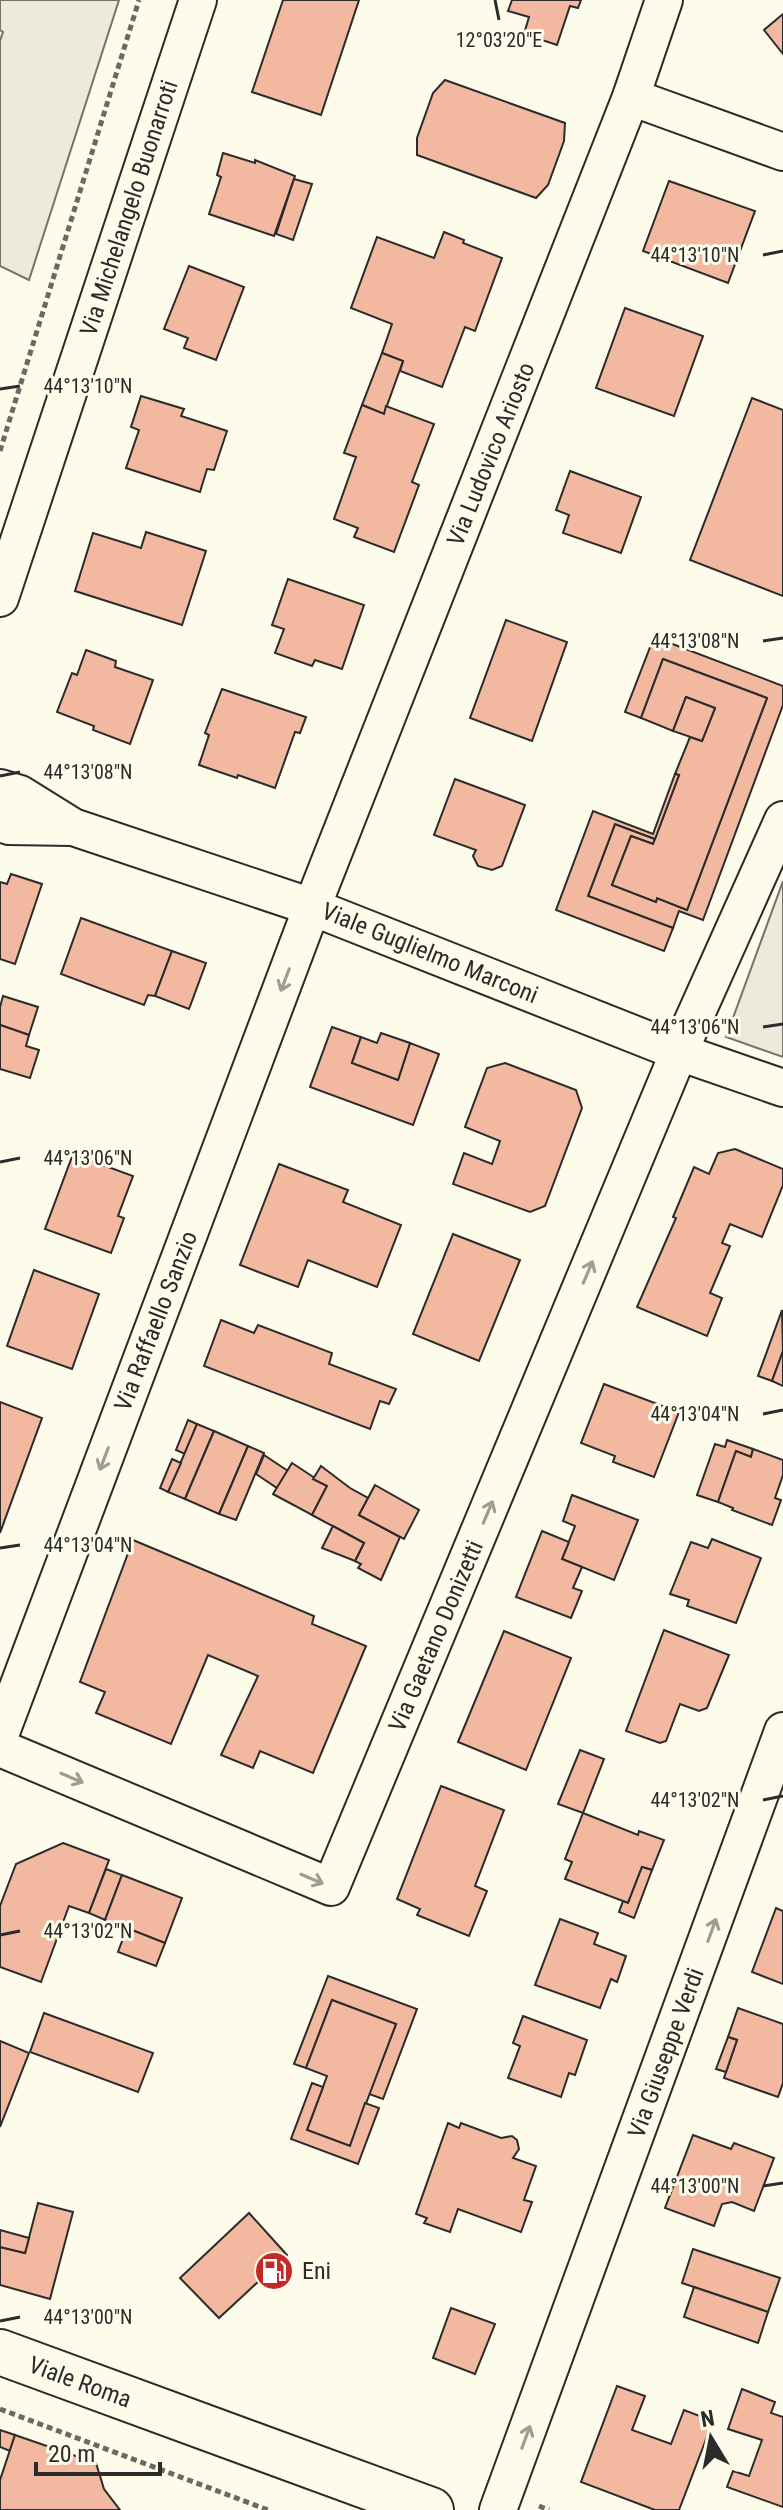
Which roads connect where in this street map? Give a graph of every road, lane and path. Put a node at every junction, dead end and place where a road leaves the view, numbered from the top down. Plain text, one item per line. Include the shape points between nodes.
1 (139, 0) edge
2 (198, 0) edge
3 (664, 0) edge
4 (631, 97) junction
5 (783, 152) edge
6 (0, 451) edge
7 (0, 598) edge
8 (0, 788) edge
9 (783, 820) edge
10 (0, 823) edge
11 (73, 827) junction
12 (312, 907) junction
13 (679, 1052) junction
14 (783, 1088) edge
15 (783, 1731) edge
16 (0, 1735) edge
17 (0, 1748) edge
18 (769, 1816) edge
19 (0, 2352) edge
20 (0, 2409) edge
21 (268, 2510) edge
22 (431, 2510) edge
23 (498, 2510) edge

1 - 6 path
2 - 7 street, Via Michelangelo Buonarroti
3 - 4 street, Via Ludovico Ariosto
4 - 5 street
4 - 12 street, Via Ludovico Ariosto
8 - 11 street, Viale Guglielmo Marconi via 20,794
9 - 13 street
10 - 11 street, Viale Guglielmo Marconi
11 - 12 street, Viale Guglielmo Marconi
12 - 13 street, Viale Guglielmo Marconi
12 -> 16 street, Via Raffaello Sanzio
13 - 14 street, Viale Guglielmo Marconi
17 -> 13 street, Via Gaetano Donizetti via 331,1887
15 - 18 street, Via Giuseppe Verdi
23 -> 18 street, Via Giuseppe Verdi
19 - 22 main road, Viale Roma
20 - 21 path

